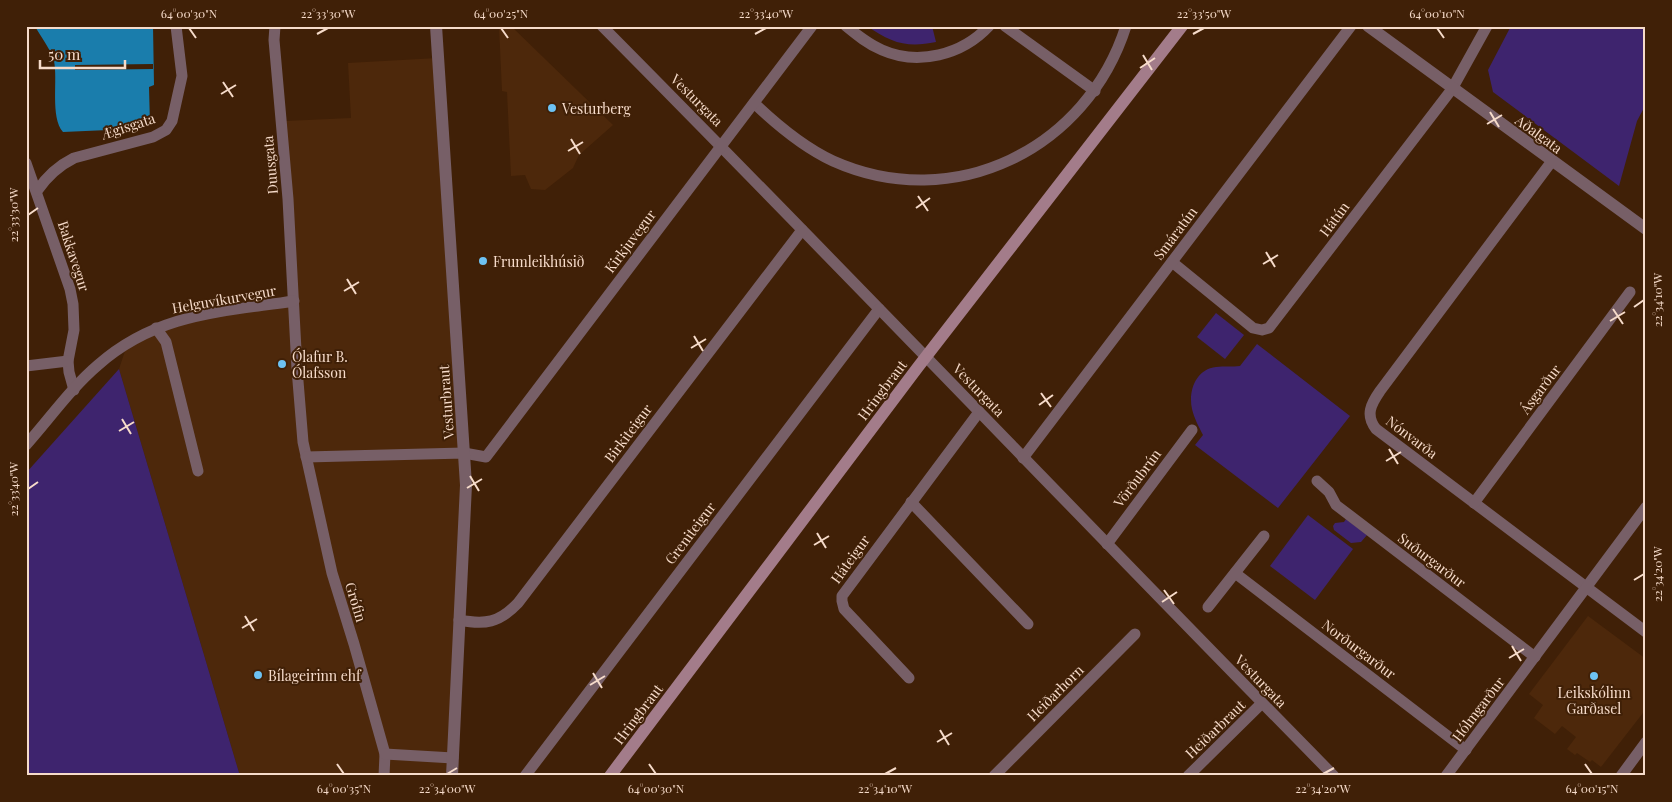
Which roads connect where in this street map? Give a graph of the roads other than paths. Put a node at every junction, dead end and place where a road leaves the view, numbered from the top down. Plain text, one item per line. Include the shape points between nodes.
1 (176, 26) edge
2 (275, 26) edge
3 (436, 26) edge
4 (602, 26) edge
5 (812, 26) edge
6 (846, 26) edge
7 (989, 26) edge
8 (1005, 26) edge
9 (1126, 26) edge
10 (1182, 26) edge
11 (1351, 26) edge
12 (1368, 26) edge
13 (1486, 26) edge
14 (1452, 89) junction
15 (1094, 91) junction
16 (754, 103) junction
17 (722, 146) junction
18 (1552, 161) junction
19 (26, 163) edge
20 (37, 191) junction
21 (1646, 229) edge
22 (802, 230) junction
23 (1172, 262) junction
24 (1630, 292) dead end
25 (294, 302) junction
26 (879, 309) junction
27 (156, 328) junction
28 (926, 357) junction
29 (68, 361) junction
30 (26, 366) edge
31 (74, 390) junction
32 (979, 412) junction
33 (1192, 430) dead end
34 (26, 444) edge
35 (464, 453) junction
36 (306, 457) junction
37 (1023, 458) junction
38 (198, 471) dead end
39 (1317, 481) dead end
40 (911, 502) junction
41 (1474, 503) junction
42 (1646, 507) edge
43 (1264, 536) dead end
44 (1107, 544) junction
45 (1235, 573) junction
46 (1586, 587) junction
47 (1208, 607) dead end
48 (459, 620) junction
49 (1028, 624) dead end
50 (1646, 632) edge
51 (1135, 634) dead end
52 (1535, 657) junction
53 (909, 678) dead end
54 (1262, 703) junction
55 (1646, 742) edge
56 (1466, 750) junction
57 (385, 754) junction
58 (453, 758) junction
59 (996, 775) edge
60 (384, 776) edge
61 (452, 776) edge
62 (525, 776) edge
63 (610, 776) edge
64 (1188, 776) edge
65 (1334, 776) edge
66 (1446, 776) edge
67 (1621, 776) edge

1 - 20 street, Ægisgata via 182,76 172,120 166,130 153,138 74,158 49,175
2 - 25 street, Duusgata
3 - 35 street, Vesturbraut
4 - 17 street, Vesturgata
5 - 16 street, Kirkjuvegur
6 - 7 street via 883,50 921,57 957,49 978,37
8 - 15 street
9 - 15 street via 1114,58
10 - 28 main road, Hringbraut
11 - 23 street, Smáratún
12 - 14 street, Aðalgata
13 - 14 street, Hátún
14 - 18 street, Aðalgata
14 - 23 street, Hátún via 1269,328 1253,328
15 - 16 street via 1064,125 1016,157 982,171 926,180 879,176 834,162 793,138
16 - 17 street, Kirkjuvegur
17 - 22 street, Vesturgata
17 - 35 street, Kirkjuvegur via 486,457
18 - 21 street, Aðalgata
18 - 41 street, Nónvarða via 1380,391 1370,410 1370,420 1376,429
19 - 20 street, Bakkavegur
20 - 29 street, Bakkavegur via 73,304 74,330
22 - 26 street, Vesturgata
22 - 48 street, Birkiteigur via 518,604 486,623
23 - 37 street, Smáratún
24 - 41 street, Ásgarður
25 - 27 street, Helguvíkurvegur via 193,317
25 - 36 street, Grófin
26 - 28 street, Vesturgata
26 - 62 street, Greniteigur
27 - 31 street, Helguvíkurvegur via 109,356
27 - 38 street via 166,342
28 - 32 street, Vesturgata
28 - 63 main road, Hringbraut
29 - 30 street
29 - 31 street, Bakkavegur
31 - 34 street, Helguvíkurvegur
32 - 37 street, Vesturgata
32 - 40 street, Háteigur
33 - 44 street, Vörðubrún
35 - 36 street
35 - 48 street, Vesturbraut via 466,485
36 - 57 street, Grófin via 332,573
37 - 44 street, Vesturgata
39 - 52 street, Suðurgarður via 1329,492 1336,505
40 - 49 street
40 - 53 street, Háteigur via 844,592 842,601 847,612
41 - 46 street, Nónvarða
42 - 46 street, Hólmgarður
43 - 45 street
44 - 54 street, Vesturgata
45 - 47 street
45 - 56 street, Norðurgarður
46 - 50 street, Nónvarða
46 - 52 street, Hólmgarður
48 - 58 street, Vesturbraut
51 - 59 street, Heiðarhorn
52 - 56 street, Hólmgarður
54 - 64 street, Heiðarbraut
54 - 65 street, Vesturgata
55 - 67 street
56 - 66 street, Hólmgarður
57 - 58 street
57 - 60 street, Grófin
58 - 61 street, Vesturbraut

